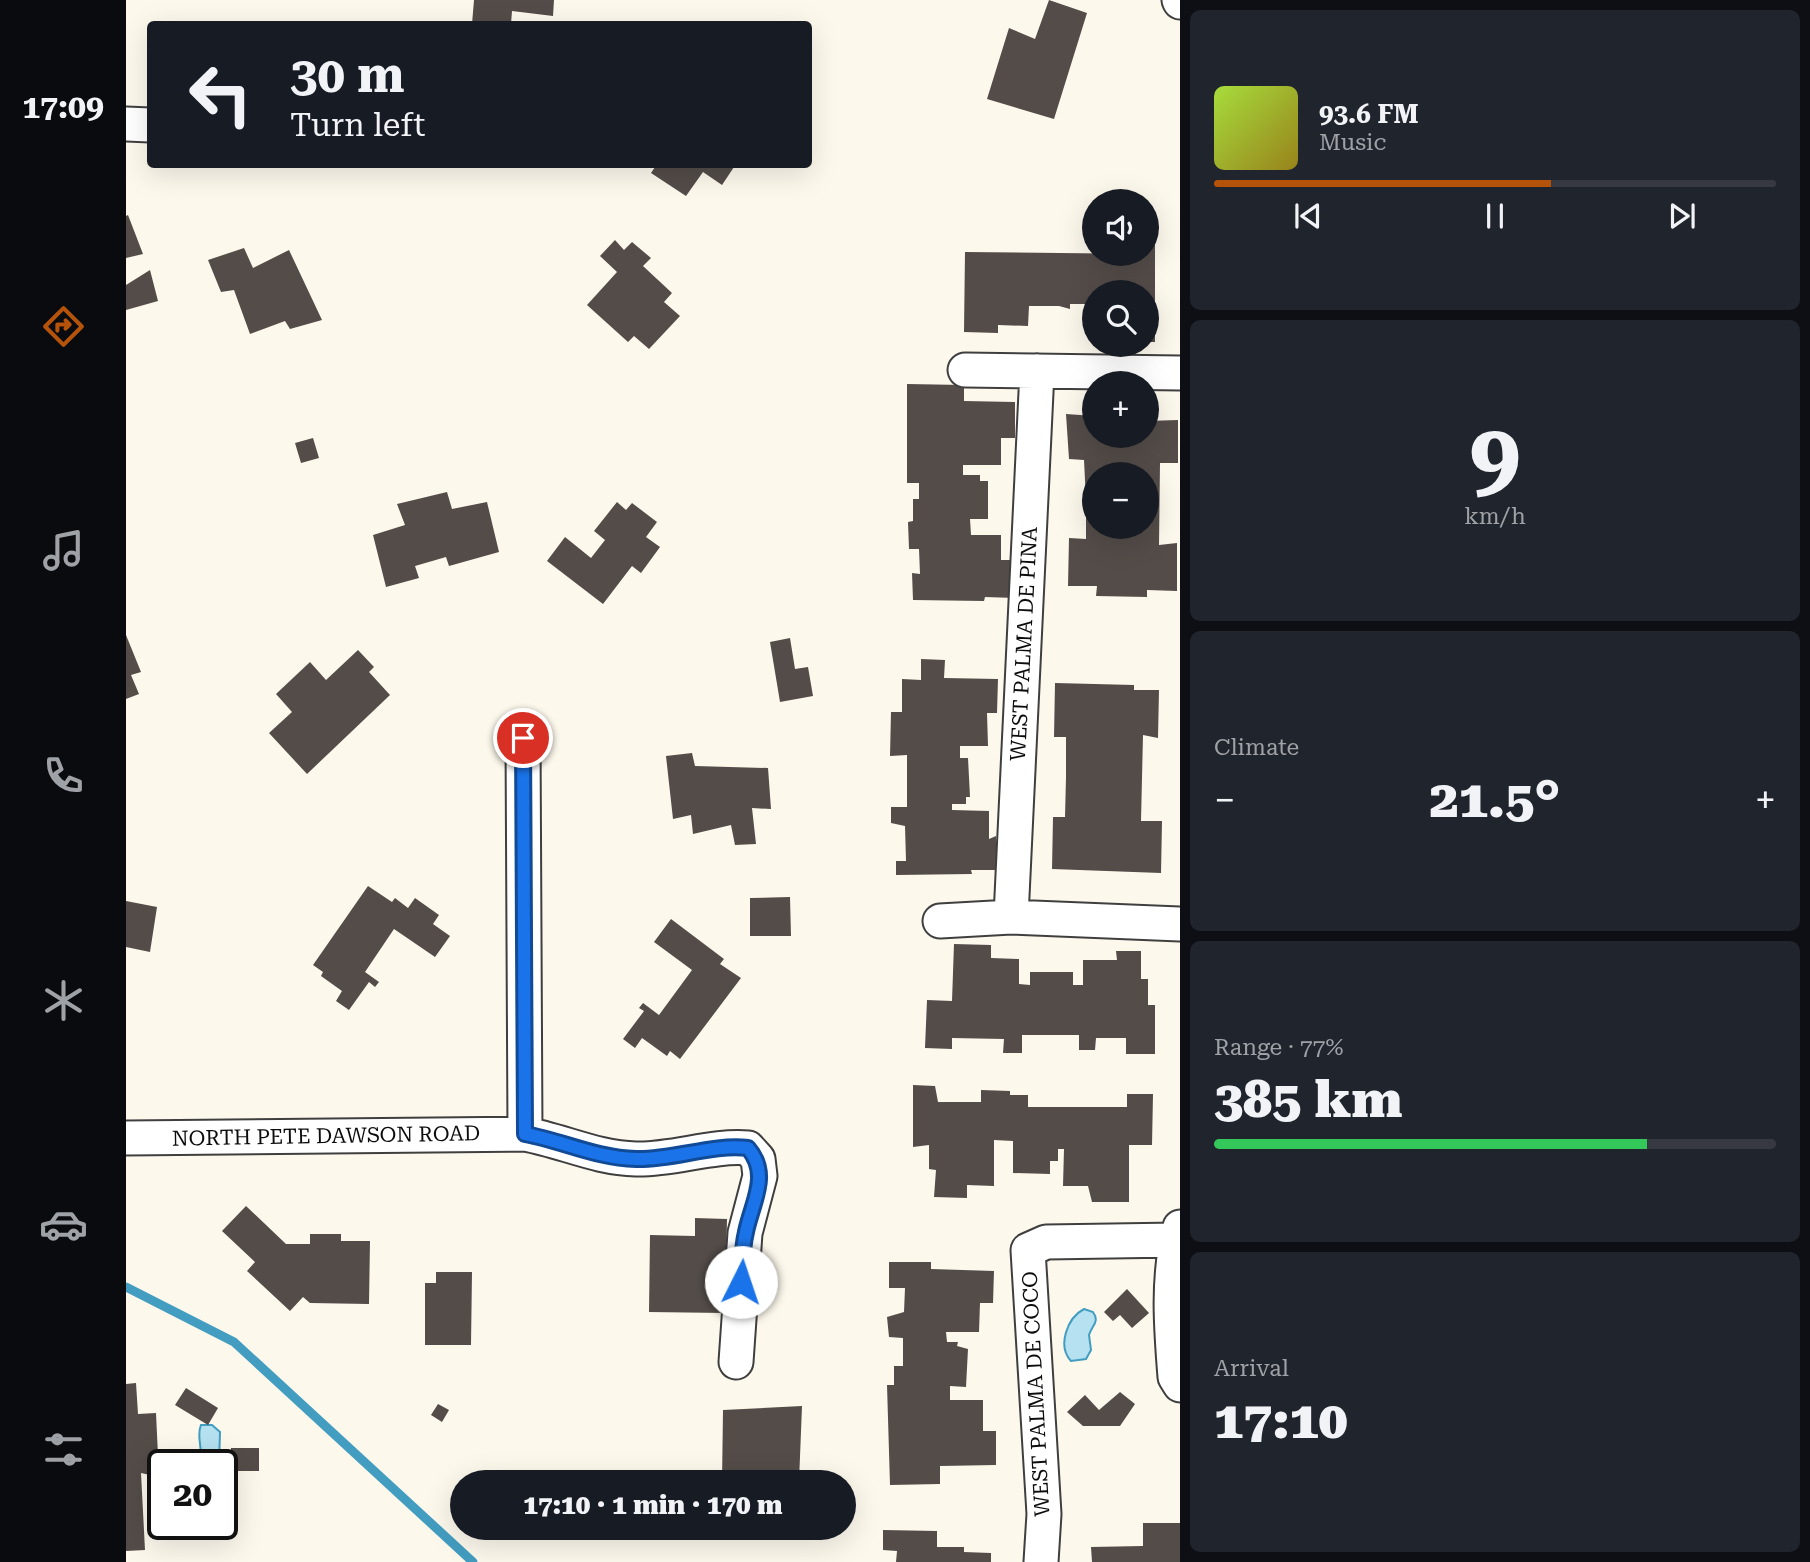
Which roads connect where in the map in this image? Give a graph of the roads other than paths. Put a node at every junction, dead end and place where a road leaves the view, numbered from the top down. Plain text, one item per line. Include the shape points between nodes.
1 (126, 124) edge
2 (147, 125) edge
3 (965, 370) dead end
4 (1037, 371) junction
5 (1180, 373) edge
6 (523, 738) dead end
7 (1011, 917) junction
8 (940, 921) dead end
9 (1180, 923) edge
10 (525, 1134) junction
11 (126, 1138) edge
12 (1178, 1233) edge
13 (736, 1362) dead end
14 (1180, 1385) edge
15 (1041, 1562) edge

1 - 2 street
3 - 4 street
4 - 5 street
4 - 7 street, WEST PALMA DE PINA
6 - 10 street
7 - 8 street
7 - 9 street
10 - 11 street, NORTH PETE DAWSON ROAD
10 - 13 street, NORTH PETE DAWSON ROAD via 606,1157 638,1159 730,1146 748,1148 758,1159 760,1175 746,1233
12 - 14 street via 1170,1311 1175,1377
12 - 15 street, WEST PALMA DE COCO via 1046,1242 1028,1250 1044,1514

